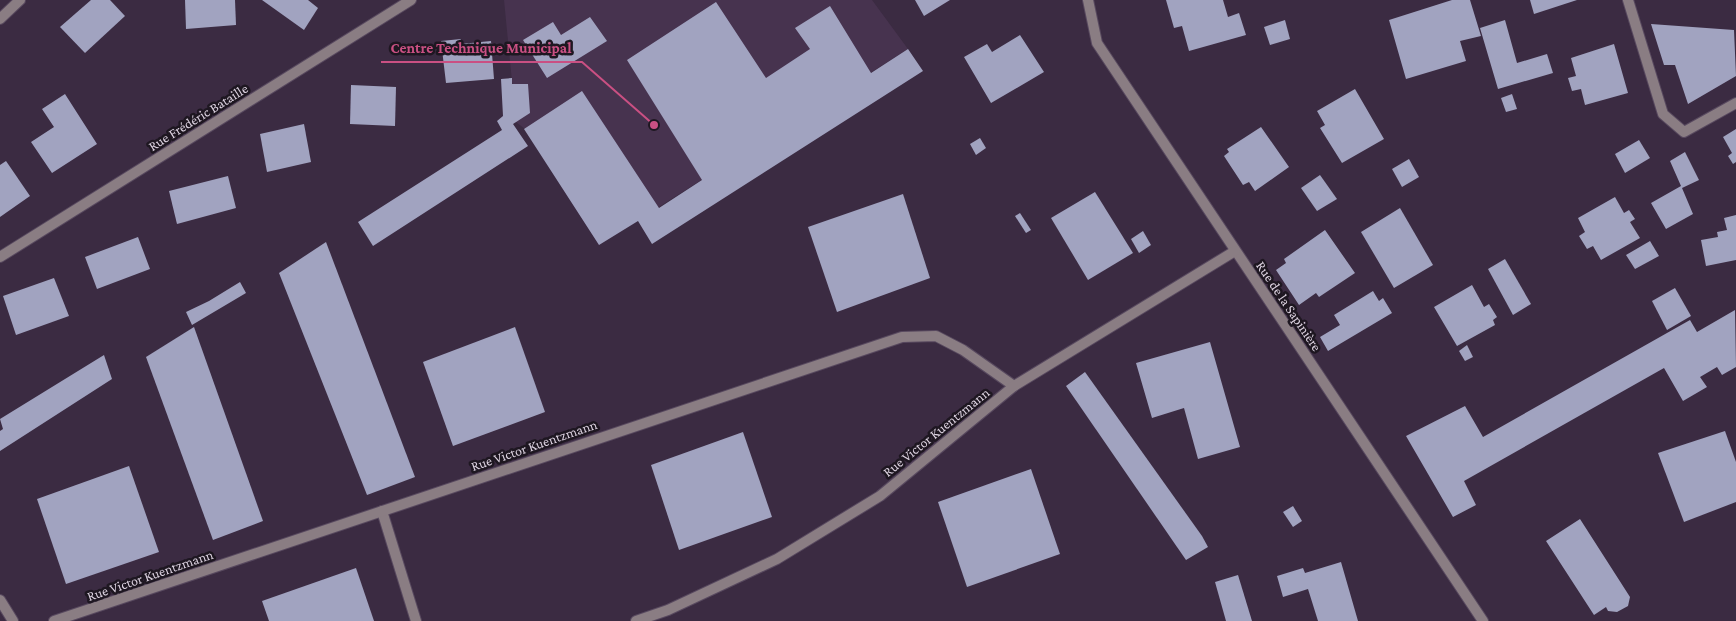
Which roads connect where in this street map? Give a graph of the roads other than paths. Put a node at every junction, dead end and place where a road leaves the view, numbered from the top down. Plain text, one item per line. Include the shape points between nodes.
1 (20, 0) edge
2 (411, 0) edge
3 (1088, 0) edge
4 (1628, 0) edge
5 (0, 19) edge
6 (1736, 103) edge
7 (1235, 251) junction
8 (0, 257) edge
9 (1014, 386) junction
10 (382, 511) junction
11 (0, 600) edge
12 (13, 621) edge
13 (54, 621) edge
14 (416, 621) edge
15 (636, 621) edge
16 (1483, 621) edge

1 - 5 street
2 - 8 street, Rue Frédéric Bataille
3 - 7 street, Rue de la Sapinière via 1098,43
4 - 6 street via 1663,114 1684,132
7 - 9 street, Rue Victor Kuentzmann
7 - 16 street, Rue de la Sapinière
9 - 10 street, Rue Victor Kuentzmann via 963,350 936,336 902,337
9 - 15 street, Rue Victor Kuentzmann via 880,496 777,559 668,610
10 - 13 street, Rue Victor Kuentzmann
10 - 14 street
11 - 12 street

